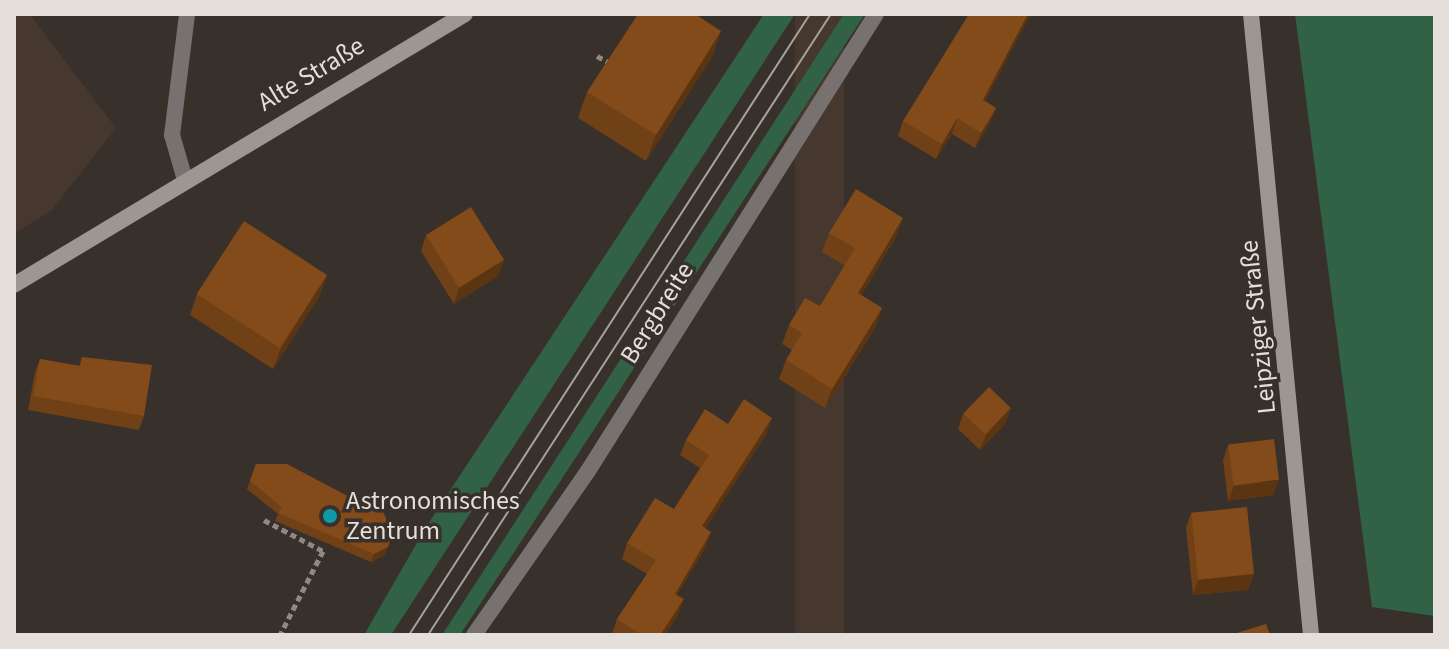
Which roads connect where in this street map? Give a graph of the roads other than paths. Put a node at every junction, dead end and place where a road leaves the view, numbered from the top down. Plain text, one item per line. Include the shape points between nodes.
1 (187, 14) edge
2 (465, 14) edge
3 (876, 14) edge
4 (1251, 14) edge
5 (185, 180) junction
6 (14, 285) edge
7 (474, 635) edge
8 (1311, 635) edge

1 - 5 street via 172,135
2 - 5 street, Alte Straße
3 - 7 street, Bergbreite via 588,471
4 - 8 street, Leipziger Straße
5 - 6 street, Alte Straße

